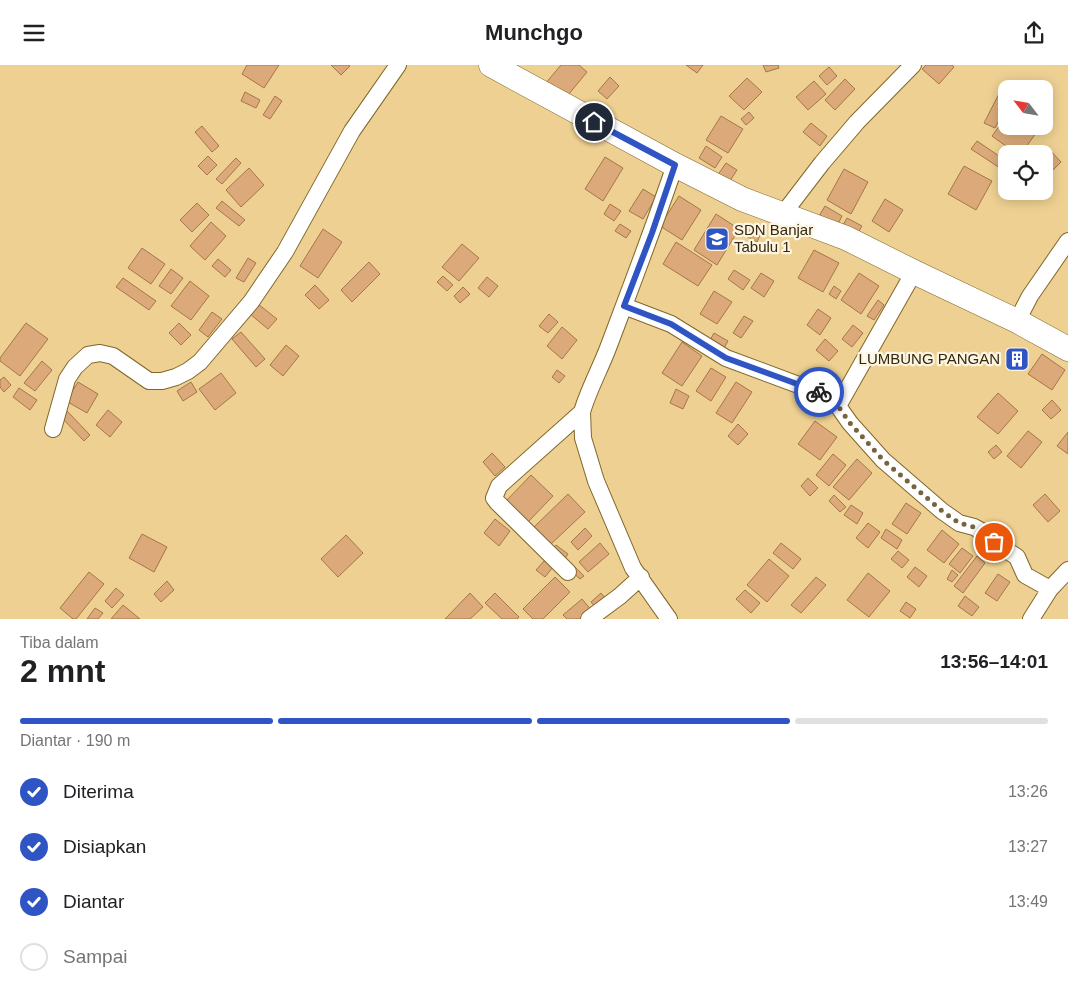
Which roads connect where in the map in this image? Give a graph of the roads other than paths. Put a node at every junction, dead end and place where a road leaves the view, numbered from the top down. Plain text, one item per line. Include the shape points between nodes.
1 (398, 65) edge
2 (492, 65) edge
3 (913, 65) edge
4 (675, 165) junction
5 (783, 214) junction
6 (1068, 241) edge
7 (914, 273) junction
8 (624, 306) junction
9 (1017, 321) junction
10 (1068, 349) edge
11 (838, 406) junction
12 (582, 412) junction
13 (53, 429) dead end
14 (568, 571) dead end
15 (641, 577) junction
16 (1062, 580) edge
17 (589, 619) edge
18 (669, 619) edge
19 (1031, 619) edge

1 - 13 street via 352,131 285,252 251,301 200,362 176,377 149,381 113,356 88,355 67,379
2 - 4 street
3 - 5 street via 857,122
4 - 5 street via 742,199
4 - 8 street
5 - 7 street via 846,238
6 - 9 street
7 - 9 street
7 - 11 street
8 - 11 street via 671,324 726,358 820,393
8 - 12 street
9 - 10 street
11 - 16 street via 883,460 942,511 959,523 986,533 1017,557 1025,575
12 - 14 street via 499,486 494,498
12 - 15 street via 583,438 596,481 633,568
15 - 17 street
15 - 18 street
16 - 19 street

